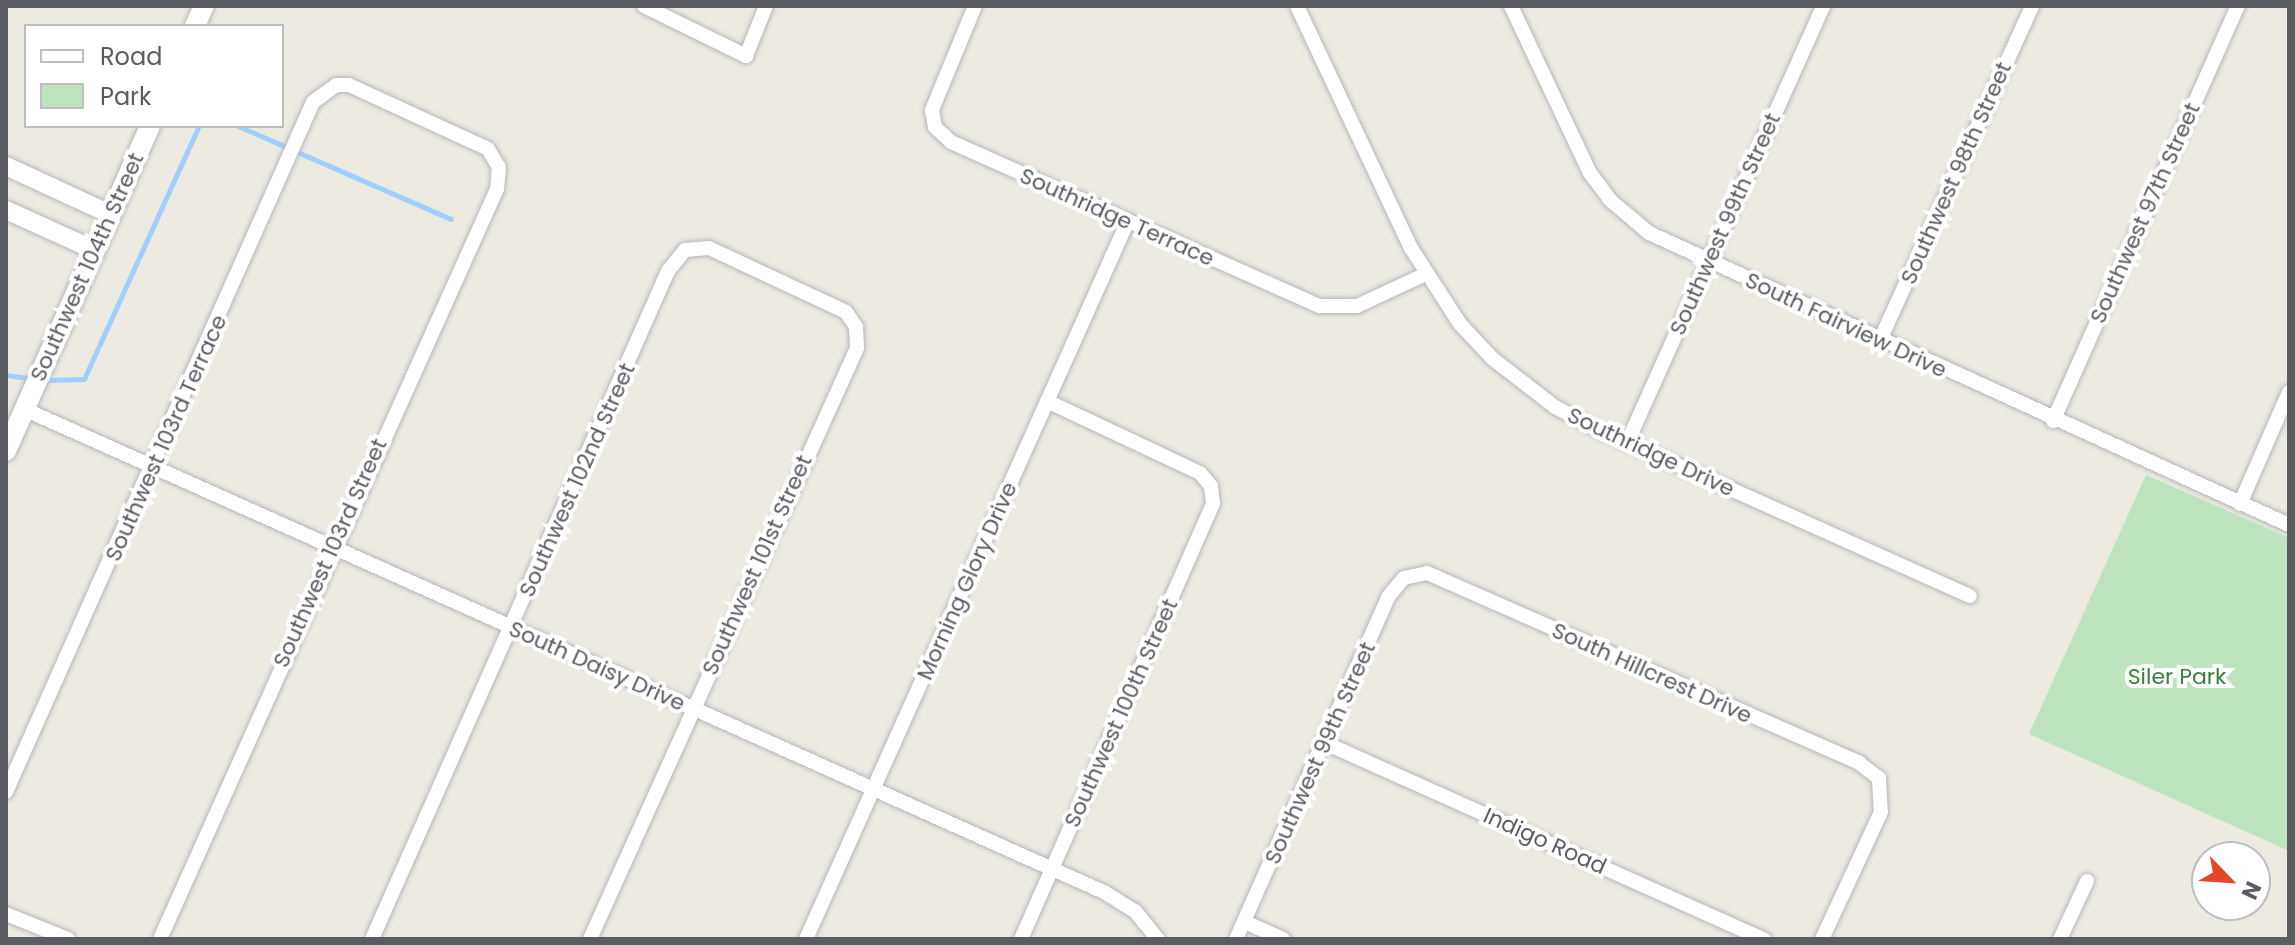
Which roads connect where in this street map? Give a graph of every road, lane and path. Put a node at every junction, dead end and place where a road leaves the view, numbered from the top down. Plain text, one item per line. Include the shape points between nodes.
1 (644, 6) edge
2 (766, 6) edge
3 (975, 6) edge
4 (1297, 6) edge
5 (1511, 6) edge
6 (1823, 6) edge
7 (2238, 6) edge
8 (2032, 7) edge
9 (149, 128) edge
10 (6, 166) edge
11 (499, 167) joint
12 (6, 210) edge
13 (110, 214) junction
14 (1127, 223) junction
15 (692, 248) joint
16 (94, 250) junction
17 (1708, 262) junction
18 (1426, 274) junction
19 (1880, 340) junction
20 (2289, 392) edge
21 (29, 399) junction
22 (1047, 401) junction
23 (2053, 421) junction
24 (1627, 443) junction
25 (6, 451) edge
26 (153, 466) junction
27 (2240, 504) junction
28 (2289, 525) edge
29 (332, 548) junction
30 (1412, 575) joint
31 (1970, 596) dead end
32 (511, 628) junction
33 (693, 708) junction
34 (1325, 743) junction
35 (873, 788) junction
36 (6, 792) edge
37 (1053, 869) junction
38 (2087, 881) dead end
39 (6, 914) edge
40 (1245, 922) junction
41 (68, 939) edge
42 (160, 939) edge
43 (372, 939) edge
44 (590, 939) edge
45 (806, 939) edge
46 (1021, 939) edge
47 (1158, 939) edge
48 (1236, 939) edge
49 (1283, 939) edge
50 (1764, 939) edge
51 (1822, 939) edge
52 (2060, 939) edge

1 - 2 street via 746,56
3 - 14 street, Southridge Terrace via 934,100 939,133
4 - 18 street, Southridge Drive
5 - 17 street, South Fairview Drive via 1599,186 1632,221
6 - 17 street, Southwest 99th Street
7 - 23 street, Southwest 97th Street
8 - 19 street, Southwest 98th Street
9 - 13 main road, Southwest 104th Street
10 - 13 street
11 - 26 street, Southwest 103rd Terrace via 480,144 349,85 329,88 313,102
11 - 29 street, Southwest 103rd Street via 497,189
12 - 16 street
13 - 16 main road, Southwest 104th Street
14 - 18 street, Southridge Terrace via 1334,309 1384,297
14 - 22 street, Morning Glory Drive
15 - 32 street, Southwest 102nd Street via 668,271
15 - 33 street, Southwest 101st Street via 721,252 832,304 854,321 854,356
16 - 21 main road, Southwest 104th Street
17 - 19 street, South Fairview Drive
17 - 24 street, Southwest 99th Street
18 - 24 street, Southridge Drive via 1460,324 1505,369 1564,412
19 - 23 street, South Fairview Drive
20 - 27 street
21 - 25 main road, Southwest 104th Street
21 - 26 street, South Daisy Drive
22 - 35 street, Morning Glory Drive
22 - 37 street, Southwest 100th Street via 1200,473 1211,486 1213,503
23 - 27 street, South Fairview Drive
24 - 31 street, Southridge Drive
26 - 29 street, South Daisy Drive
26 - 36 street, Southwest 103rd Terrace
27 - 28 street, South Fairview Drive
29 - 32 street, South Daisy Drive
29 - 42 street, Southwest 103rd Street
30 - 34 street, Southwest 99th Street via 1399,581 1388,597
30 - 51 street, South Hillcrest Drive via 1436,575 1859,763 1879,778 1881,812
32 - 33 street, South Daisy Drive
32 - 43 street, Southwest 102nd Street
33 - 35 street, South Daisy Drive
33 - 44 street, Southwest 101st Street
34 - 40 street, Southwest 99th Street
34 - 50 street, Indigo Road
35 - 37 street, South Daisy Drive
35 - 45 street, Morning Glory Drive
37 - 46 street, Southwest 100th Street
37 - 47 street, South Daisy Drive via 1121,901
38 - 52 street
39 - 41 street
40 - 48 street, Southwest 99th Street
40 - 49 street

